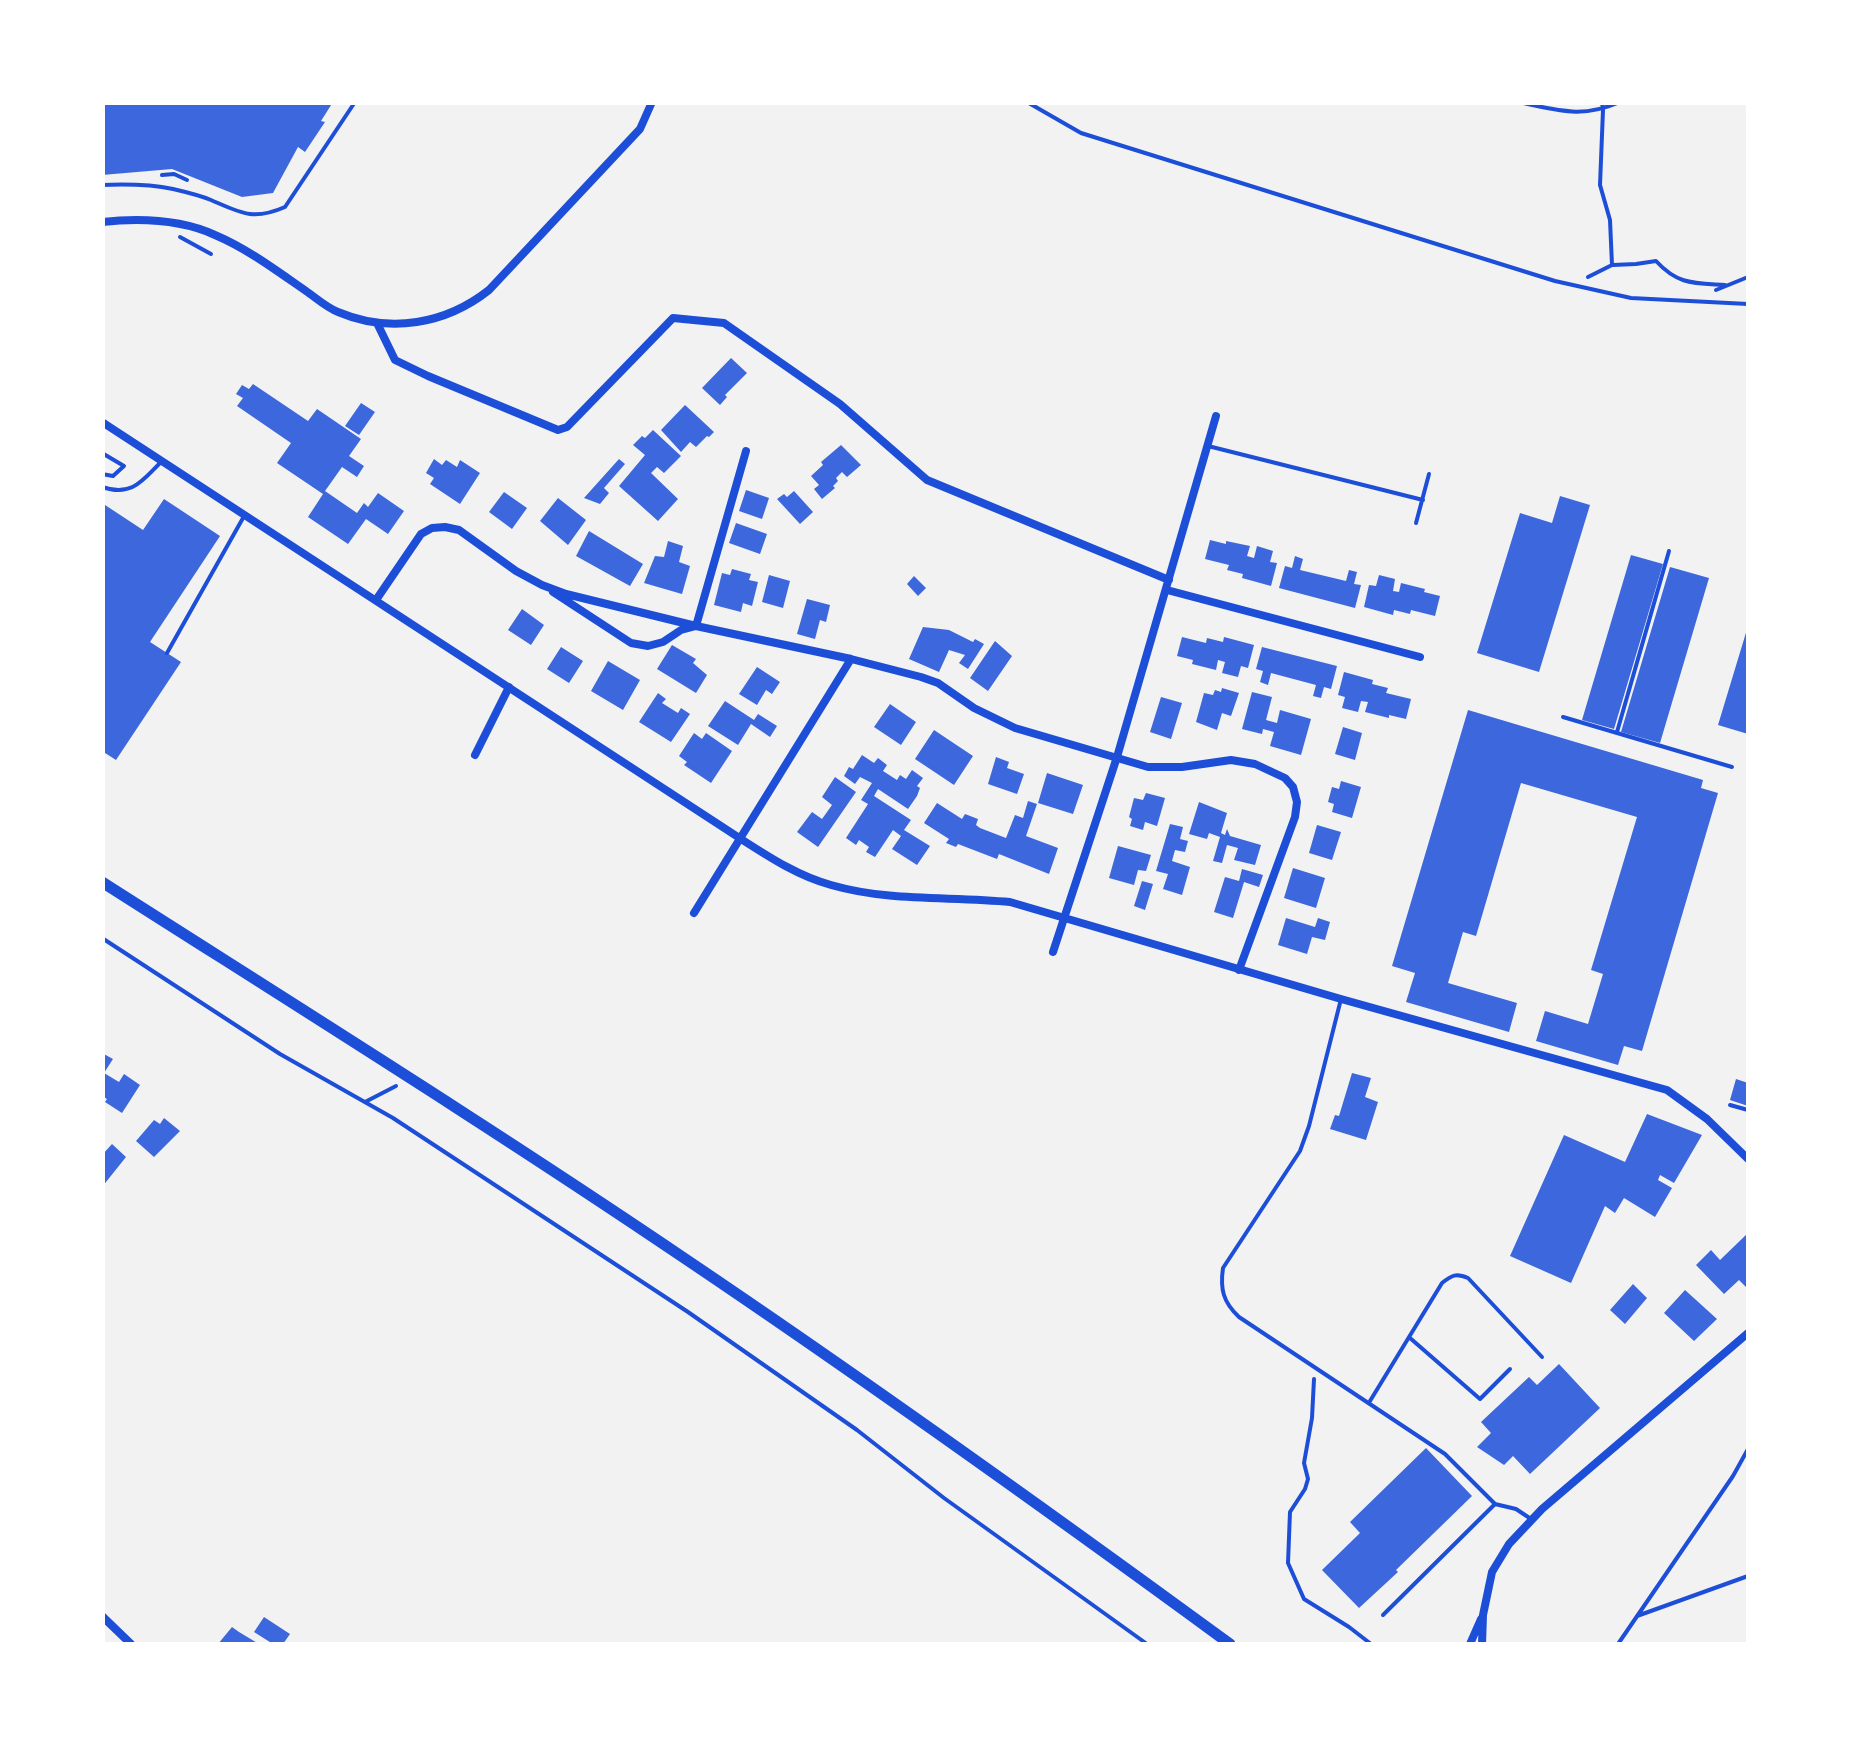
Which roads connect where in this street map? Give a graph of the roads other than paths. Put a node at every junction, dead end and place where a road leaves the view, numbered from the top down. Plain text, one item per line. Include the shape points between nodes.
1 (355, 102) edge
2 (652, 102) edge
3 (1027, 102) edge
4 (102, 185) edge
5 (102, 222) edge
6 (1748, 304) edge
7 (377, 323) junction
8 (1216, 416) dead end
9 (102, 422) edge
10 (1208, 446) junction
11 (746, 451) dead end
12 (162, 460) junction
13 (1430, 474) dead end
14 (102, 488) edge
15 (1423, 500) junction
16 (245, 515) junction
17 (1416, 523) dead end
18 (542, 585) junction
19 (1168, 585) junction
20 (376, 600) junction
21 (696, 626) junction
22 (167, 653) dead end
23 (1420, 657) dead end
24 (851, 659) junction
25 (510, 687) junction
26 (476, 754) dead end
27 (1117, 757) junction
28 (741, 839) junction
29 (102, 882) edge
30 (694, 913) dead end
31 (1063, 917) junction
32 (1052, 952) dead end
33 (1240, 970) junction
34 (1341, 1000) junction
35 (1748, 1159) edge
36 (1748, 1332) edge
37 (1409, 1337) junction
38 (1542, 1356) dead end
39 (1510, 1369) dead end
40 (1369, 1403) junction
41 (1494, 1504) junction
42 (1532, 1520) junction
43 (1383, 1615) dead end
44 (1483, 1615) junction
45 (102, 1616) edge
46 (131, 1644) edge
47 (1230, 1644) edge
48 (1470, 1644) edge
49 (1482, 1644) edge

1 - 4 lane via 285,207 274,212 235,212 151,185
2 - 7 street via 640,129 472,304 412,325
3 - 6 lane via 1081,133 1572,285 1631,298
5 - 7 street via 176,222 212,233 337,312
7 - 19 street via 395,360 558,430 673,318 724,323 840,404 926,480
8 - 10 street
9 - 12 street
10 - 15 lane
10 - 19 street
11 - 21 street
12 - 14 lane via 125,492
12 - 16 street
13 - 15 lane
15 - 17 lane
16 - 20 street
16 - 22 lane
18 - 20 street via 445,526 421,534
18 - 21 street
18 - 21 street via 632,643 648,646
19 - 23 street
19 - 27 street
20 - 25 street
21 - 24 street
24 - 27 street via 938,683 1015,728
24 - 28 street
25 - 26 street
25 - 28 street
27 - 31 street
27 - 33 street via 1163,768 1231,760 1274,772 1292,787 1295,817
28 - 30 street
28 - 31 street via 828,884 866,893 1010,902
29 - 47 main road via 686,1259
31 - 32 street
31 - 33 street
33 - 34 street
34 - 35 street via 1668,1090
34 - 40 lane via 1300,1151 1221,1282 1222,1296 1238,1318
36 - 42 street
37 - 38 lane via 1442,1282 1458,1274
37 - 39 lane via 1480,1399
37 - 40 lane
40 - 41 lane via 1445,1454
41 - 42 lane
41 - 43 lane
42 - 44 street via 1492,1572
44 - 48 street
44 - 49 street
45 - 46 street

